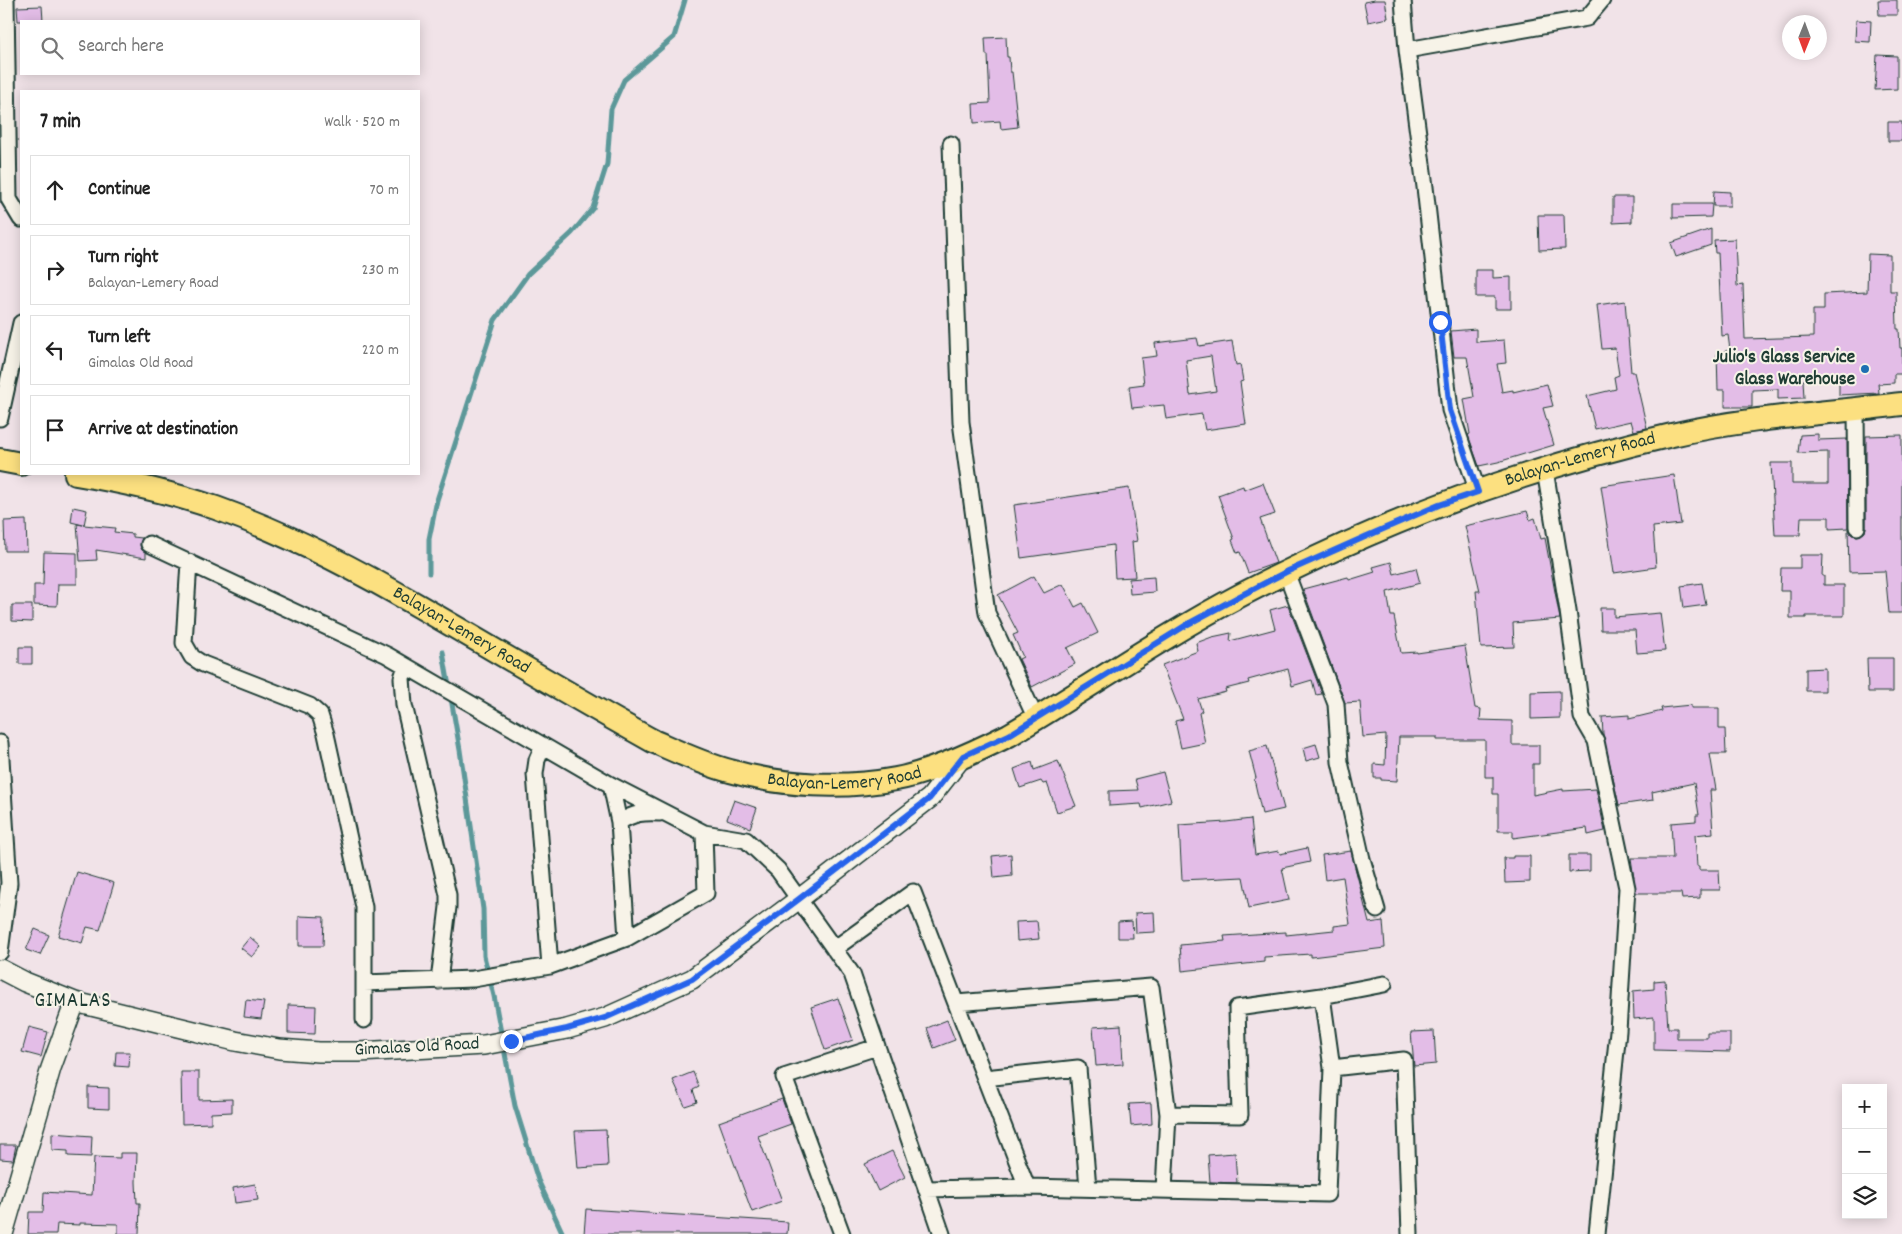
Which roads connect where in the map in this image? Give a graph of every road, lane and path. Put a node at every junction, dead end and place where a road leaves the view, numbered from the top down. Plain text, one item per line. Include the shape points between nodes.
1 (6, 0) edge
2 (1403, 0) edge
3 (1602, 0) edge
4 (1407, 50) junction
5 (4, 59) edge
6 (951, 144) dead end
7 (20, 217) edge
8 (20, 328) edge
9 (1902, 404) edge
10 (1856, 410) junction
11 (0, 418) edge
12 (0, 460) edge
13 (20, 464) edge
14 (1545, 470) junction
15 (82, 475) edge
16 (1478, 492) junction
17 (1857, 527) dead end
18 (148, 544) dead end
19 (189, 562) junction
20 (1286, 572) junction
21 (406, 666) junction
22 (1036, 719) junction
23 (0, 743) edge
24 (543, 746) junction
25 (963, 756) junction
26 (611, 786) junction
27 (666, 814) junction
28 (619, 822) junction
29 (704, 833) junction
30 (799, 899) junction
31 (1377, 910) dead end
32 (627, 938) junction
33 (834, 949) junction
34 (0, 952) edge
35 (550, 966) junction
36 (0, 969) edge
37 (439, 981) junction
38 (364, 983) junction
39 (1384, 984) dead end
40 (1322, 996) junction
41 (75, 1002) junction
42 (956, 1003) junction
43 (364, 1020) dead end
44 (877, 1047) junction
45 (1332, 1068) junction
46 (985, 1078) junction
47 (1168, 1114) junction
48 (1028, 1187) junction
49 (1088, 1188) junction
50 (926, 1189) junction
51 (1164, 1190) junction
52 (2, 1234) edge
53 (842, 1234) edge
54 (942, 1234) edge
55 (1410, 1234) edge
56 (1598, 1234) edge

1 - 5 street
2 - 4 street
3 - 4 street via 1587,18
4 - 16 street via 1450,410
5 - 7 street via 8,199
6 - 22 street via 960,422 987,613
8 - 11 street
9 - 10 main road, Balayan-Lemery Road
10 - 14 main road, Balayan-Lemery Road via 1674,434
10 - 17 street
12 - 13 main road
14 - 16 main road, Balayan-Lemery Road
14 - 56 street via 1582,717 1596,741 1626,888 1618,1031
15 - 25 main road, Balayan-Lemery Road via 178,496 296,540 386,586 653,741 731,772 788,782 840,784 897,779
16 - 20 main road, Balayan-Lemery Road via 1439,505
18 - 19 street
19 - 21 street
19 - 38 street via 184,643 192,656 203,664 310,706 320,715 364,907
20 - 22 main road, Balayan-Lemery Road via 1188,624
20 - 31 street via 1336,704 1340,762
21 - 24 street
21 - 37 street via 402,678 404,706 448,895
22 - 25 main road, Balayan-Lemery Road
23 - 34 street via 9,883
24 - 26 street
24 - 35 street via 535,774
25 - 30 street, Gimalas Old Road via 930,798
26 - 27 street
26 - 28 street
27 - 28 street via 634,814
27 - 29 street
28 - 32 street
29 - 30 street via 746,840 778,870
29 - 32 street via 706,893
30 - 33 street
30 - 41 street, Gimalas Old Road via 692,979 605,1018 511,1041 359,1052 279,1049
32 - 35 street
33 - 42 street via 913,892
33 - 44 street via 852,974
35 - 37 street via 473,979
36 - 41 street, Gimalas Old Road
37 - 38 street
38 - 43 street
39 - 40 street
40 - 45 street
40 - 47 street via 1237,1008 1240,1115
41 - 52 street via 51,1068
42 - 46 street
42 - 47 street via 1151,987
44 - 50 street
44 - 53 street via 784,1077
45 - 51 street via 1328,1194
45 - 55 street via 1404,1060
46 - 48 street
46 - 49 street via 1078,1068
47 - 51 street
48 - 49 street
48 - 50 street
49 - 51 street
50 - 54 street

